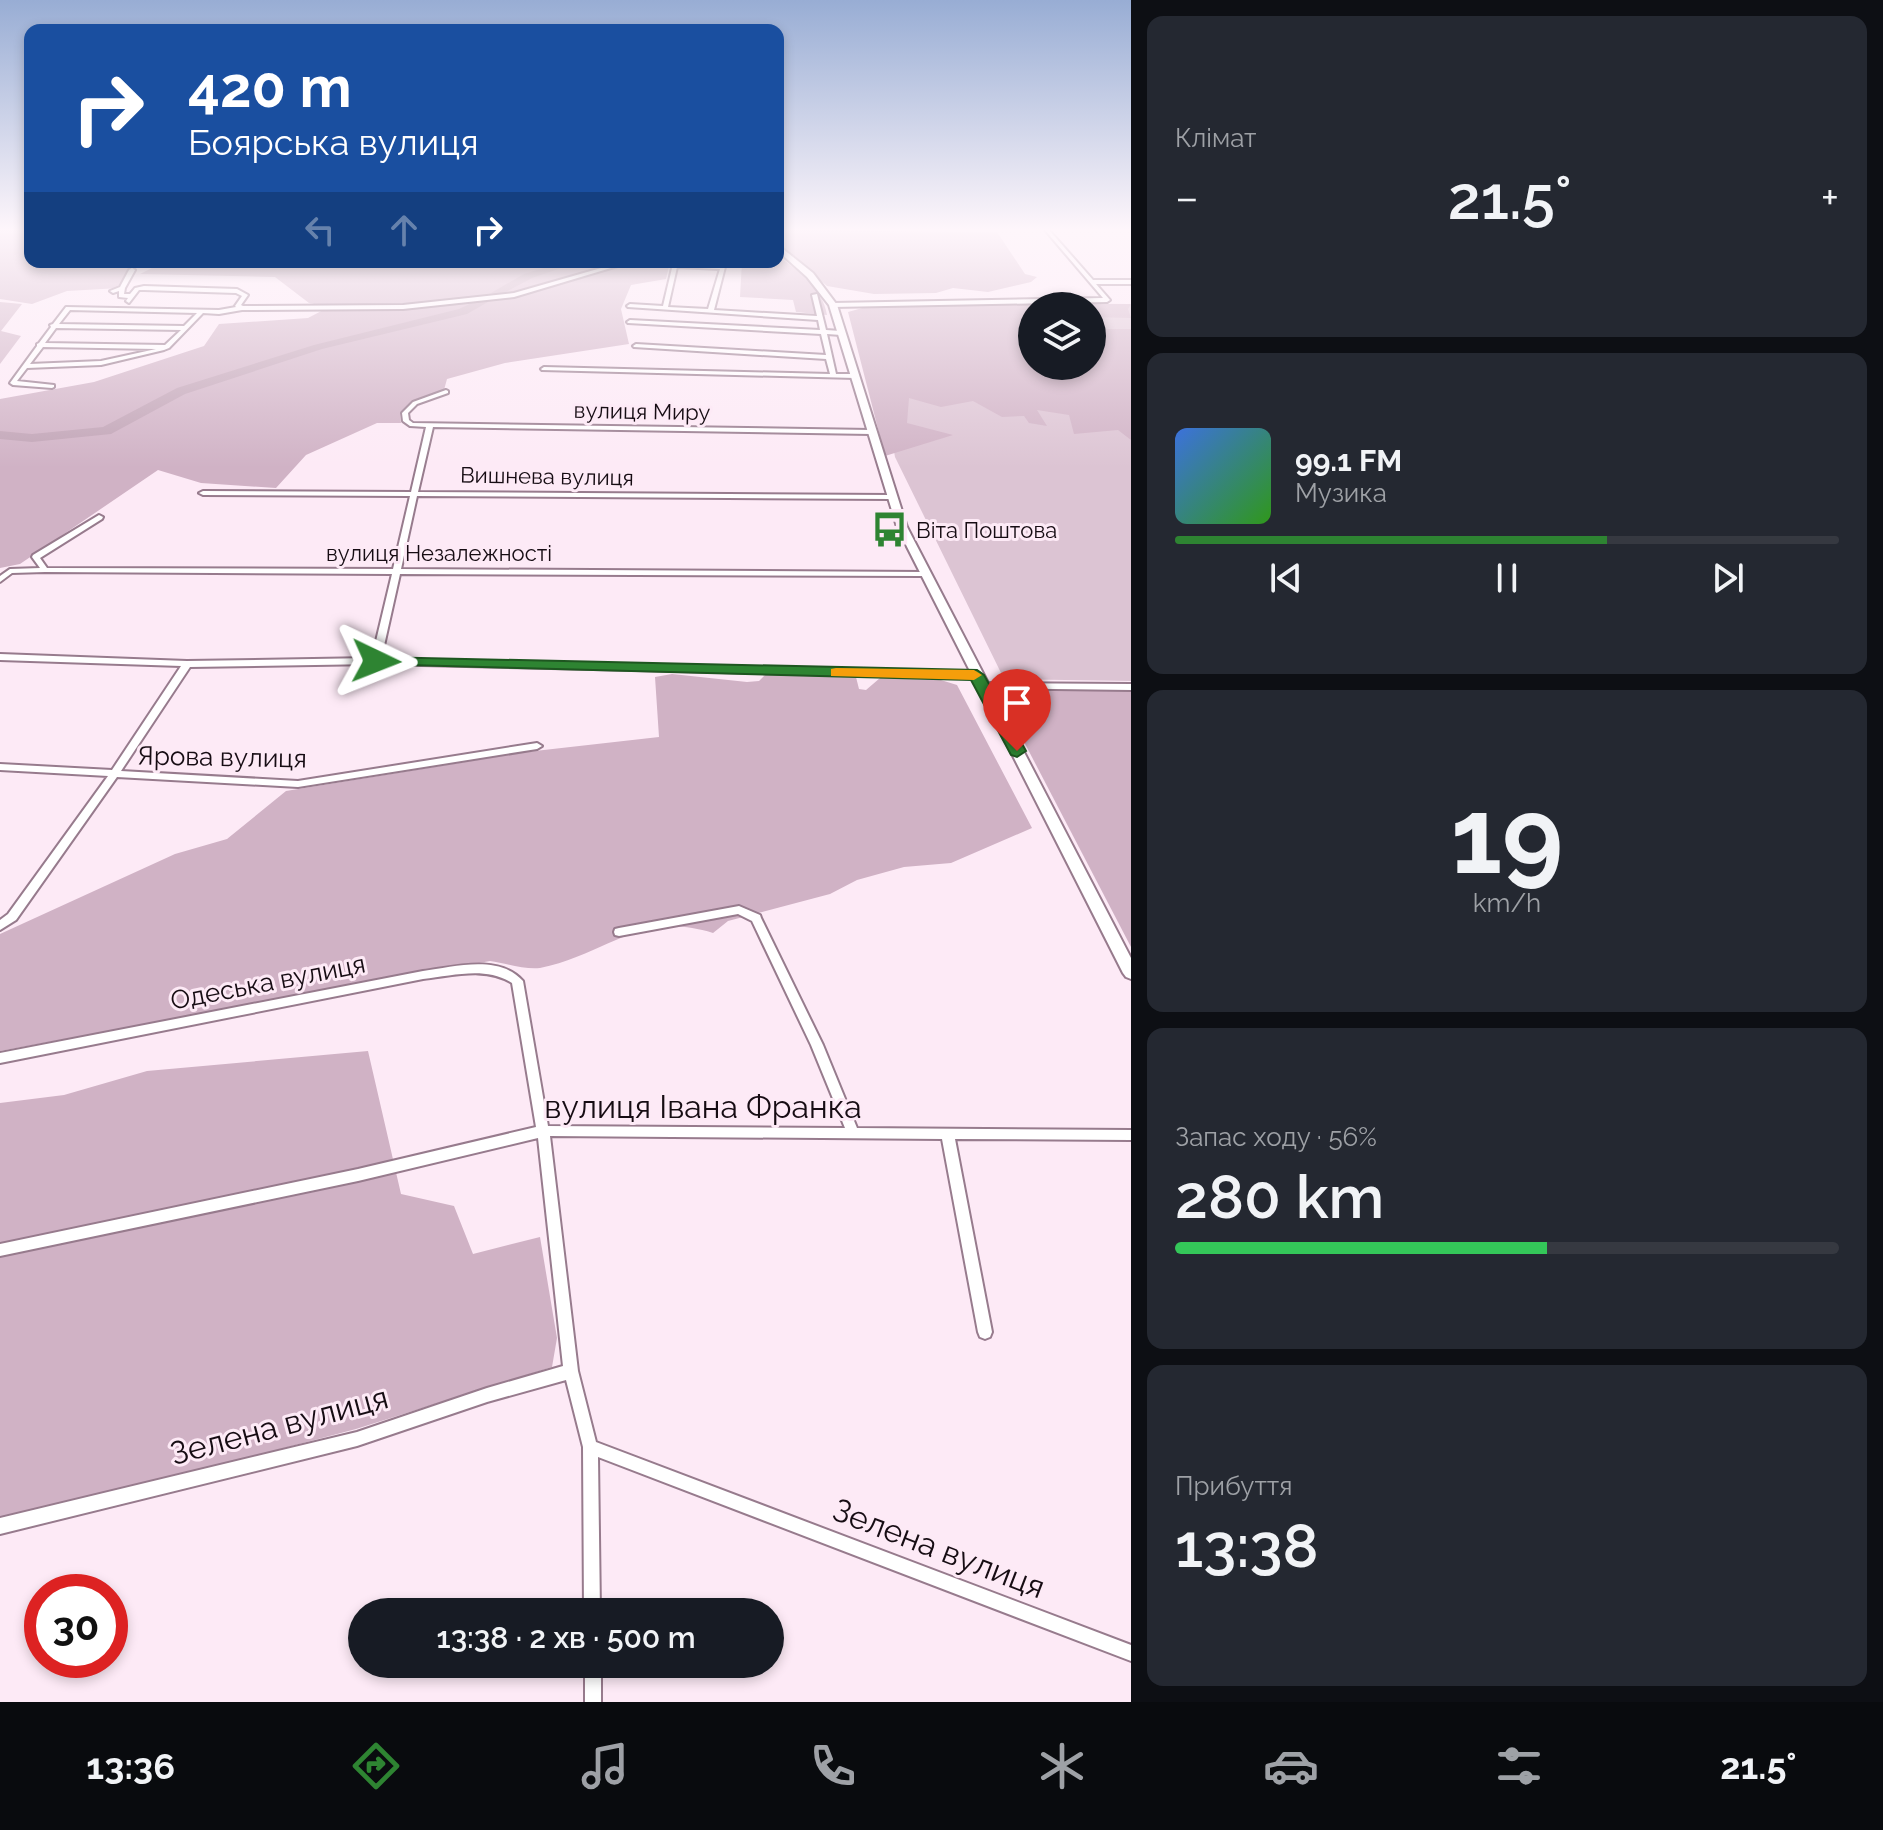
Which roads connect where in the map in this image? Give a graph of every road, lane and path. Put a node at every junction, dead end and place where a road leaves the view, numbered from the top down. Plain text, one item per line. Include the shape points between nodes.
1 (67, 309) edge
2 (161, 309) edge
3 (223, 309) edge
4 (698, 309) edge
5 (818, 309) edge
6 (834, 309) edge
7 (711, 310) joint
8 (202, 311) junction
9 (820, 318) junction
10 (630, 322) dead end
11 (52, 326) junction
12 (186, 328) junction
13 (824, 332) junction
14 (841, 333) junction
15 (39, 345) junction
16 (171, 345) junction
17 (636, 346) dead end
18 (829, 357) junction
19 (25, 366) junction
20 (544, 369) dead end
21 (833, 375) junction
22 (855, 376) junction
23 (52, 386) dead end
24 (446, 392) dead end
25 (430, 426) junction
26 (871, 432) junction
27 (203, 493) dead end
28 (416, 493) junction
29 (891, 497) junction
30 (99, 517) dead end
31 (45, 570) junction
32 (394, 571) junction
33 (924, 574) junction
34 (0, 580) edge
35 (0, 657) edge
36 (376, 661) junction
37 (187, 664) junction
38 (977, 675) junction
39 (983, 686) junction
40 (1131, 687) edge
41 (537, 746) dead end
42 (0, 767) edge
43 (113, 776) junction
44 (6, 916) edge
45 (0, 926) edge
46 (619, 932) dead end
47 (1131, 973) edge
48 (0, 1058) edge
49 (543, 1131) junction
50 (853, 1133) junction
51 (1131, 1135) edge
52 (948, 1136) junction
53 (0, 1250) edge
54 (985, 1332) dead end
55 (571, 1371) junction
56 (590, 1447) junction
57 (0, 1526) edge
58 (592, 1598) edge
59 (1131, 1653) edge
60 (593, 1678) edge
61 (593, 1702) edge

1 - 11 street
2 - 8 street
3 - 8 street
4 - 7 street
5 - 9 street
6 - 14 street
7 - 9 street
8 - 12 street
9 - 13 street
10 - 13 street
11 - 12 street
11 - 15 street
12 - 16 street
13 - 14 street
13 - 18 street
14 - 22 street
15 - 16 street
15 - 19 street
16 - 19 street via 101,363
17 - 18 street
18 - 21 street
19 - 23 street via 14,384
20 - 21 street
21 - 22 street
22 - 26 street
24 - 25 street, вулиця Миру via 415,403 405,413 412,425
25 - 26 street, вулиця Миру
25 - 28 street
26 - 29 street
27 - 28 street, Вишнева вулиця
28 - 29 street, Вишнева вулиця
28 - 32 street
29 - 33 street
30 - 31 street via 36,557
31 - 32 street, вулиця Незалежності
31 - 34 street, вулиця Незалежності via 10,571
32 - 33 street, вулиця Незалежності
32 - 36 street
33 - 38 street
35 - 37 street
36 - 37 street
36 - 38 street
37 - 43 street
38 - 39 street
39 - 40 street
39 - 47 street
41 - 43 street, Ярова вулиця via 298,784
42 - 43 street, Ярова вулиця
43 - 44 street
44 - 45 street
46 - 50 street via 739,910 756,918
48 - 49 street, Одеська вулиця via 351,988 487,968 517,981
49 - 50 street, вулиця Івана Франка
49 - 53 street, вулиця Івана Франка
49 - 55 street
50 - 52 street, вулиця Івана Франка
51 - 52 street, вулиця Івана Франка
52 - 54 street
55 - 56 street
55 - 57 street, Зелена вулиця via 357,1439
56 - 58 street
56 - 59 street, Зелена вулиця
60 - 61 street

